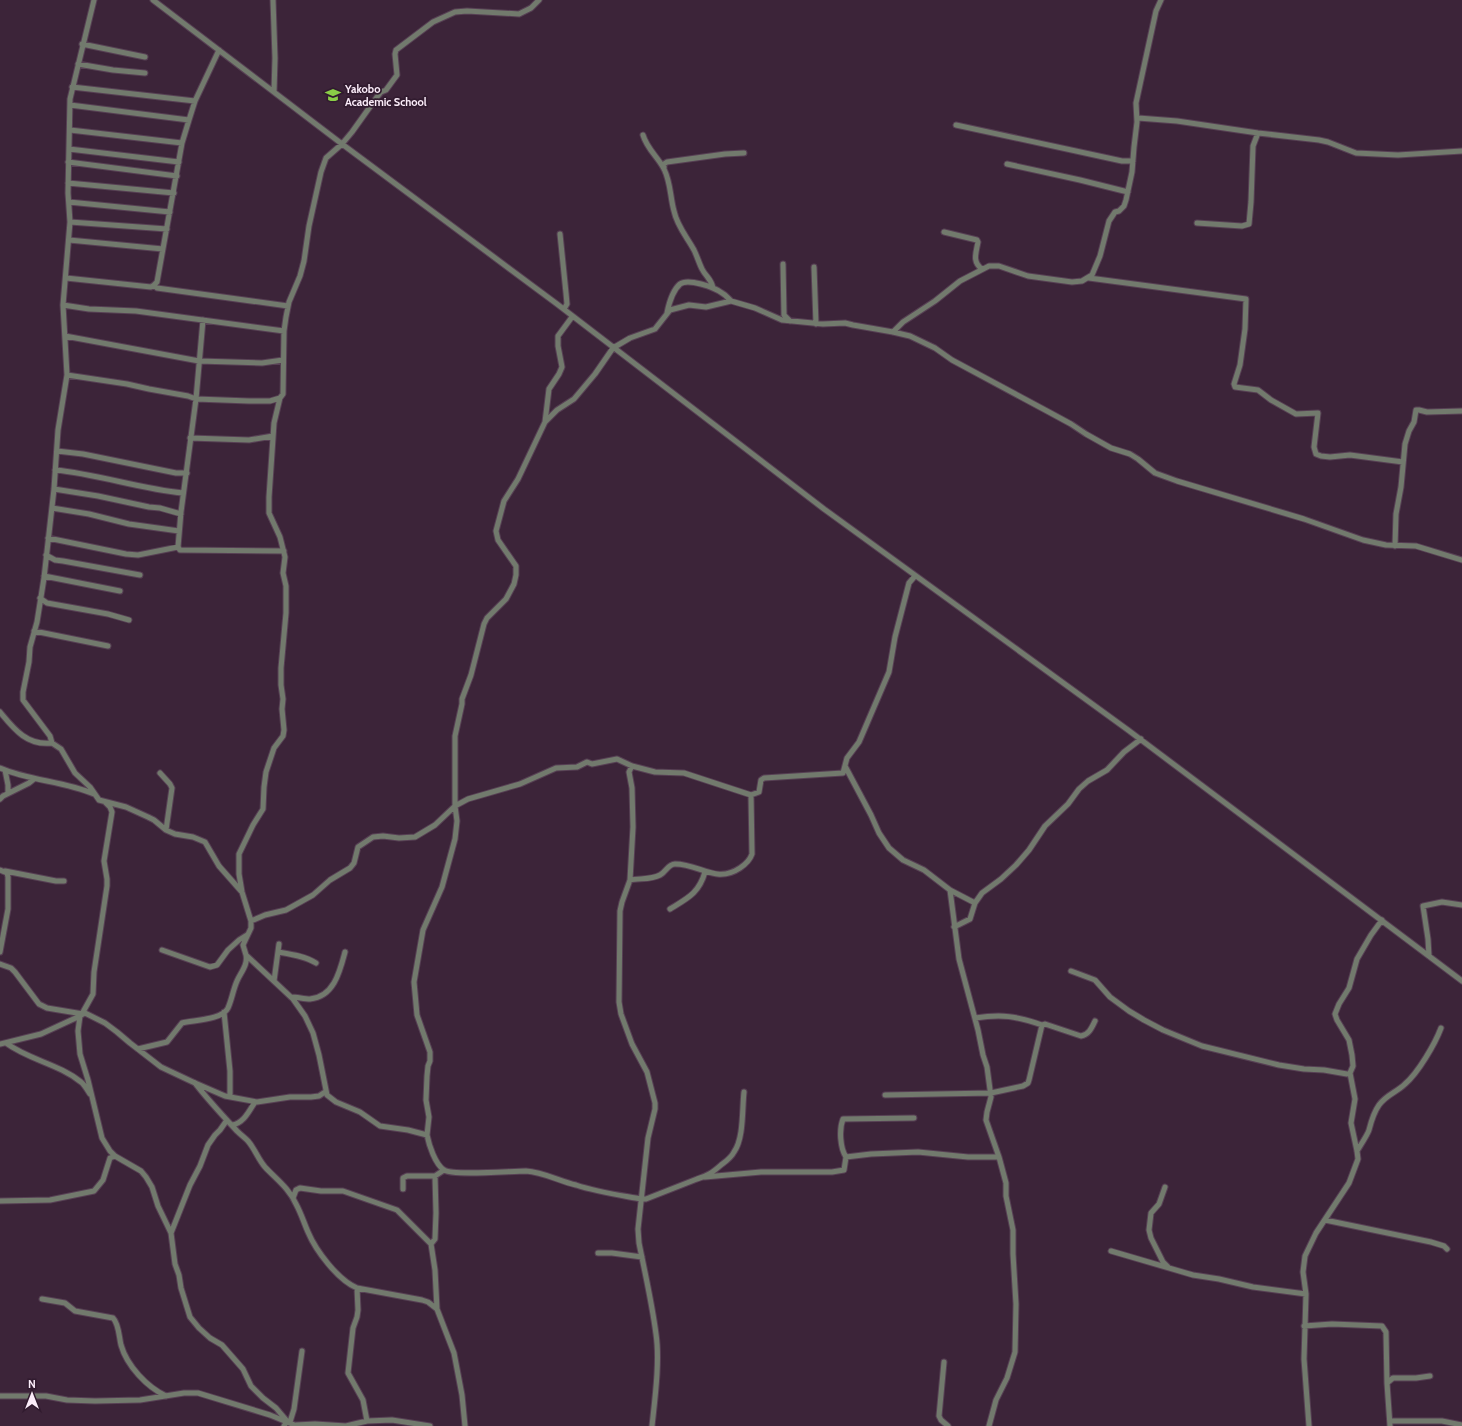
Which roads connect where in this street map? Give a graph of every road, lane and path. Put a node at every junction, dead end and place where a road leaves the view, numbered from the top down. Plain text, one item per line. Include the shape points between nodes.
1 (94, 0) edge
2 (153, 0) edge
3 (273, 0) edge
4 (539, 0) edge
5 (1161, 0) edge
6 (82, 44) junction
7 (218, 50) junction
8 (146, 57) dead end
9 (78, 64) junction
10 (145, 73) dead end
11 (72, 87) junction
12 (274, 92) junction
13 (195, 101) junction
14 (70, 105) junction
15 (1138, 118) junction
16 (189, 120) junction
17 (956, 125) dead end
18 (70, 130) junction
19 (1258, 133) junction
20 (643, 135) dead end
21 (182, 143) junction
22 (342, 144) junction
23 (69, 150) junction
24 (1462, 151) edge
25 (744, 153) dead end
26 (1133, 161) junction
27 (68, 162) junction
28 (179, 162) junction
29 (1007, 164) dead end
30 (664, 169) junction
31 (176, 176) junction
32 (68, 182) junction
33 (1128, 192) junction
34 (174, 193) junction
35 (68, 202) junction
36 (170, 212) junction
37 (70, 222) junction
38 (1197, 222) dead end
39 (167, 229) junction
40 (944, 232) dead end
41 (560, 234) dead end
42 (70, 240) junction
43 (163, 248) junction
44 (783, 264) dead end
45 (814, 268) dead end
46 (982, 269) junction
47 (66, 278) junction
48 (1089, 278) junction
49 (154, 285) junction
50 (713, 288) junction
51 (731, 301) junction
52 (63, 305) junction
53 (288, 306) junction
54 (564, 309) junction
55 (667, 312) junction
56 (572, 317) junction
57 (202, 320) junction
58 (790, 321) junction
59 (816, 324) junction
60 (284, 332) junction
61 (893, 332) junction
62 (65, 336) junction
63 (613, 348) junction
64 (199, 360) junction
65 (283, 360) junction
66 (67, 375) junction
67 (280, 398) junction
68 (196, 399) junction
69 (1462, 411) edge
70 (545, 422) junction
71 (272, 436) junction
72 (190, 438) junction
73 (56, 451) junction
74 (1403, 462) junction
75 (55, 470) junction
76 (187, 473) junction
77 (54, 489) junction
78 (183, 493) junction
79 (52, 508) junction
80 (181, 514) junction
81 (179, 531) junction
82 (48, 538) junction
83 (1396, 546) junction
84 (178, 548) junction
85 (284, 551) junction
86 (46, 556) junction
87 (1462, 560) edge
88 (140, 575) dead end
89 (44, 576) junction
90 (915, 576) junction
91 (120, 591) dead end
92 (40, 598) junction
93 (129, 620) dead end
94 (34, 631) junction
95 (108, 646) dead end
96 (0, 712) edge
97 (1141, 739) junction
98 (52, 743) junction
99 (632, 766) junction
100 (845, 766) junction
101 (3, 769) edge
102 (160, 773) dead end
103 (34, 779) junction
104 (8, 793) junction
105 (94, 794) junction
106 (751, 795) junction
107 (0, 799) edge
108 (104, 802) junction
109 (455, 806) junction
110 (166, 830) junction
111 (1, 870) edge
112 (705, 872) junction
113 (630, 880) junction
114 (64, 881) dead end
115 (950, 890) junction
116 (242, 892) junction
117 (975, 903) junction
118 (1462, 905) edge
119 (670, 909) dead end
120 (1382, 920) junction
121 (251, 921) junction
122 (954, 927) junction
123 (247, 935) junction
124 (279, 944) dead end
125 (162, 950) dead end
126 (0, 952) edge
127 (278, 952) junction
128 (345, 952) dead end
129 (246, 955) junction
130 (1429, 956) junction
131 (316, 963) dead end
132 (0, 964) edge
133 (1071, 971) dead end
134 (274, 981) junction
135 (1462, 981) edge
136 (291, 997) junction
137 (224, 1012) junction
138 (82, 1014) junction
139 (975, 1018) junction
140 (1095, 1021) dead end
141 (1042, 1025) junction
142 (1441, 1028) dead end
143 (6, 1043) junction
144 (0, 1044) edge
145 (138, 1049) junction
146 (1350, 1073) junction
147 (195, 1083) junction
148 (325, 1092) junction
149 (744, 1092) dead end
150 (990, 1093) junction
151 (885, 1095) dead end
152 (92, 1097) junction
153 (230, 1097) junction
154 (255, 1102) junction
155 (914, 1118) dead end
156 (227, 1120) junction
157 (232, 1126) junction
158 (427, 1135) junction
159 (1357, 1151) junction
160 (115, 1156) junction
161 (846, 1157) junction
162 (999, 1157) junction
163 (444, 1170) junction
164 (435, 1176) junction
165 (704, 1177) junction
166 (1166, 1187) dead end
167 (403, 1188) dead end
168 (293, 1198) junction
169 (641, 1199) junction
170 (0, 1202) edge
171 (1325, 1220) junction
172 (171, 1233) junction
173 (431, 1244) junction
174 (1447, 1249) dead end
175 (1111, 1252) dead end
176 (598, 1253) dead end
177 (642, 1257) junction
178 (1178, 1271) junction
179 (357, 1288) junction
180 (1306, 1294) junction
181 (42, 1299) dead end
182 (437, 1309) junction
183 (1304, 1326) junction
184 (302, 1351) dead end
185 (944, 1362) dead end
186 (1430, 1376) dead end
187 (1387, 1383) junction
188 (0, 1396) edge
189 (166, 1396) junction
190 (367, 1421) junction
191 (287, 1423) edge
192 (1390, 1423) edge
193 (1461, 1424) edge
194 (296, 1426) edge
195 (430, 1426) edge
196 (465, 1426) edge
197 (652, 1426) edge
198 (948, 1426) edge
199 (989, 1426) edge
200 (1309, 1426) edge

1 - 6 street
2 - 7 street
3 - 12 street
4 - 22 street via 519,14 460,11 433,22 396,50 397,74
5 - 15 street via 1156,11 1136,103
6 - 8 street
6 - 9 street
7 - 12 street
7 - 13 street
9 - 10 street
9 - 11 street
11 - 13 street
11 - 14 street
12 - 22 street
13 - 16 street
14 - 16 street
14 - 18 street
15 - 19 street via 1177,120
15 - 26 street
16 - 21 street
17 - 26 street via 1122,161
18 - 21 street
18 - 23 street
19 - 24 street via 1319,140 1356,153 1398,155
19 - 38 street via 1253,146 1249,224 1242,226
20 - 30 street via 648,148
21 - 28 street
22 - 53 street via 329,154 322,168 304,261
22 - 54 street
23 - 27 street
23 - 28 street
25 - 30 street via 667,162
26 - 33 street
27 - 31 street
27 - 32 street
28 - 31 street
29 - 33 street
30 - 50 street via 670,184 678,224 705,275 711,280
31 - 34 street
32 - 34 street
32 - 35 street
33 - 48 street via 1124,206 1115,212 1109,221 1100,256
34 - 36 street
35 - 36 street
35 - 37 street
36 - 39 street
37 - 39 street
37 - 42 street
39 - 43 street
40 - 46 street via 977,240 975,261
41 - 54 street via 567,304
42 - 43 street
42 - 47 street
43 - 49 street via 157,282
44 - 58 street via 784,315
45 - 59 street
46 - 48 street via 999,266 1028,276 1072,282
46 - 61 street via 960,281
47 - 49 street via 151,287
47 - 52 street
48 - 74 street via 1246,299 1240,365 1235,387 1258,390 1296,414 1318,413 1314,448 1318,455 1350,455
49 - 53 street via 157,288
50 - 51 street
50 - 55 street via 683,282 674,293
51 - 55 street via 706,307 683,306
51 - 58 street via 755,308 777,319
52 - 57 street
52 - 62 street
53 - 60 street
54 - 56 street
55 - 63 street via 654,329
56 - 63 street
56 - 70 street via 558,336 562,367 549,389
57 - 60 street
57 - 64 street
58 - 59 street
59 - 61 street via 845,323
60 - 65 street
61 - 83 street via 910,336 935,348 952,360 1111,448 1130,454 1155,473 1358,538
62 - 64 street
62 - 66 street
63 - 70 street via 574,399
63 - 90 street
64 - 65 street via 262,364
64 - 68 street
65 - 67 street via 283,394
66 - 68 street via 127,384
66 - 73 street
67 - 68 street via 270,401
67 - 71 street
68 - 72 street
69 - 74 street via 1416,410 1405,444
70 - 109 street via 518,479 504,501 496,531 498,540 516,566 516,575 506,599 484,624 462,699 455,736
71 - 72 street via 249,440
71 - 85 street via 269,511
72 - 76 street
73 - 75 street
73 - 76 street
74 - 83 street via 1396,518
75 - 77 street
75 - 78 street
76 - 78 street
77 - 79 street
77 - 80 street
78 - 80 street
79 - 81 street via 129,524
79 - 82 street
80 - 81 street
81 - 84 street
82 - 84 street via 138,555
82 - 86 street
83 - 87 street via 1416,546
84 - 85 street
85 - 116 street via 283,573 287,596 281,668 284,730 283,736 274,748 266,772 263,809 252,825 239,854
86 - 88 street via 55,560
86 - 89 street
89 - 91 street
89 - 92 street
90 - 97 street
90 - 100 street via 909,583 895,637 890,672 859,742 847,758
92 - 93 street via 47,603
92 - 94 street
94 - 95 street
94 - 98 street via 23,700 50,736
96 - 98 street via 13,728 29,740 41,744
97 - 117 street via 1107,770 1083,785 1045,826 1030,850 1001,879 982,893
97 - 120 street
98 - 105 street via 61,749 75,772
99 - 106 street via 659,772 684,773
99 - 109 street via 617,759 561,767 520,784 468,799
99 - 113 street via 629,772 633,827
100 - 106 street via 842,773 764,778 761,780 759,792
100 - 115 street via 884,843 903,860 928,872
101 - 103 street
101 - 104 street
102 - 110 street via 172,788
103 - 104 street
103 - 105 street via 75,787
104 - 107 street
105 - 108 street
106 - 112 street via 750,860 728,874
108 - 110 street via 126,807 154,820
108 - 138 street via 112,812 104,861 107,886 93,994
109 - 121 street via 435,825 415,837 370,838 358,847 350,868 330,880 313,895 286,910
109 - 158 street via 455,839 442,887 423,930 414,978 417,1015 430,1052 426,1100
110 - 116 street via 205,842 219,866
111 - 114 street
111 - 126 street via 7,873 8,877 8,909
112 - 113 street via 698,868 672,864 655,877
112 - 119 street via 698,889
113 - 169 street via 620,911 619,1002 632,1044 647,1072 655,1103
115 - 117 street
115 - 122 street
116 - 121 street
117 - 122 street via 970,919
118 - 130 street via 1442,902 1423,906
120 - 130 street
120 - 146 street via 1357,959 1349,988 1335,1014 1349,1040 1353,1066
121 - 123 street
122 - 139 street via 959,959
123 - 125 street via 228,950 213,967
123 - 129 street via 243,944
124 - 127 street
127 - 131 street
127 - 134 street
128 - 136 street via 336,981 324,994 310,999
129 - 134 street
129 - 137 street via 246,964
130 - 135 street
132 - 138 street via 15,972 39,1004 47,1008
133 - 146 street via 1095,980 1110,997 1128,1011 1163,1030 1202,1046 1279,1065
134 - 136 street
136 - 148 street via 305,1016 313,1033
137 - 145 street via 209,1018 182,1023 166,1042
137 - 153 street
138 - 143 street via 54,1030
138 - 145 street via 111,1028
138 - 152 street via 78,1031 80,1049
139 - 141 street via 1012,1016
139 - 150 street
140 - 141 street via 1085,1036
141 - 150 street via 1028,1083 1010,1090
142 - 159 street via 1415,1074 1379,1104 1369,1131
143 - 144 street
143 - 152 street via 72,1076 84,1085
145 - 147 street via 161,1067
146 - 159 street via 1355,1099 1351,1123
147 - 153 street
147 - 156 street
148 - 154 street via 319,1096
148 - 158 street via 336,1102 360,1112 380,1126
149 - 165 street via 740,1134 734,1152 727,1161
150 - 151 street
150 - 162 street via 986,1120
152 - 160 street via 102,1138
153 - 154 street
154 - 157 street via 245,1117
155 - 161 street via 844,1119 841,1124 842,1144
156 - 157 street
156 - 172 street via 208,1145
157 - 168 street via 248,1140 264,1165
158 - 163 street via 430,1149
159 - 171 street via 1358,1159 1349,1183
160 - 170 street via 110,1158 103,1180 94,1191 50,1200
160 - 172 street via 141,1171 146,1177
161 - 162 street via 918,1152
161 - 165 street via 844,1170 832,1172 760,1172
162 - 199 street via 1014,1236 1015,1346 1013,1360 996,1400
163 - 164 street
163 - 169 street via 460,1173 527,1171 590,1189
164 - 167 street via 407,1176 403,1178
164 - 173 street via 435,1240
165 - 169 street via 651,1198
166 - 178 street via 1159,1204 1151,1213 1149,1232 1162,1262
168 - 173 street via 296,1190 300,1188 343,1191 395,1209
168 - 179 street via 309,1234 324,1257 346,1282
169 - 177 street via 638,1229
171 - 174 street via 1431,1242
171 - 180 street via 1305,1256 1303,1272
172 - 191 street via 175,1264 190,1317 210,1338 222,1345 243,1369 251,1386 276,1408
173 - 182 street
175 - 178 street
176 - 177 street
177 - 197 street via 656,1334
178 - 180 street via 1253,1287
179 - 182 street via 422,1300
179 - 190 street via 358,1310 352,1328 348,1373 363,1400
180 - 183 street
181 - 189 street via 65,1303 75,1311 113,1318 117,1323 124,1354 133,1368
182 - 196 street via 454,1353
183 - 187 street via 1332,1324 1384,1327
183 - 200 street
184 - 191 street via 294,1409
185 - 198 street via 939,1416
186 - 187 street via 1393,1378
187 - 192 street
188 - 189 street via 46,1396 95,1401 140,1400
189 - 191 street via 191,1392 206,1394
190 - 194 street via 346,1426
190 - 195 street via 400,1420
191 - 194 street
192 - 193 street via 1442,1421

